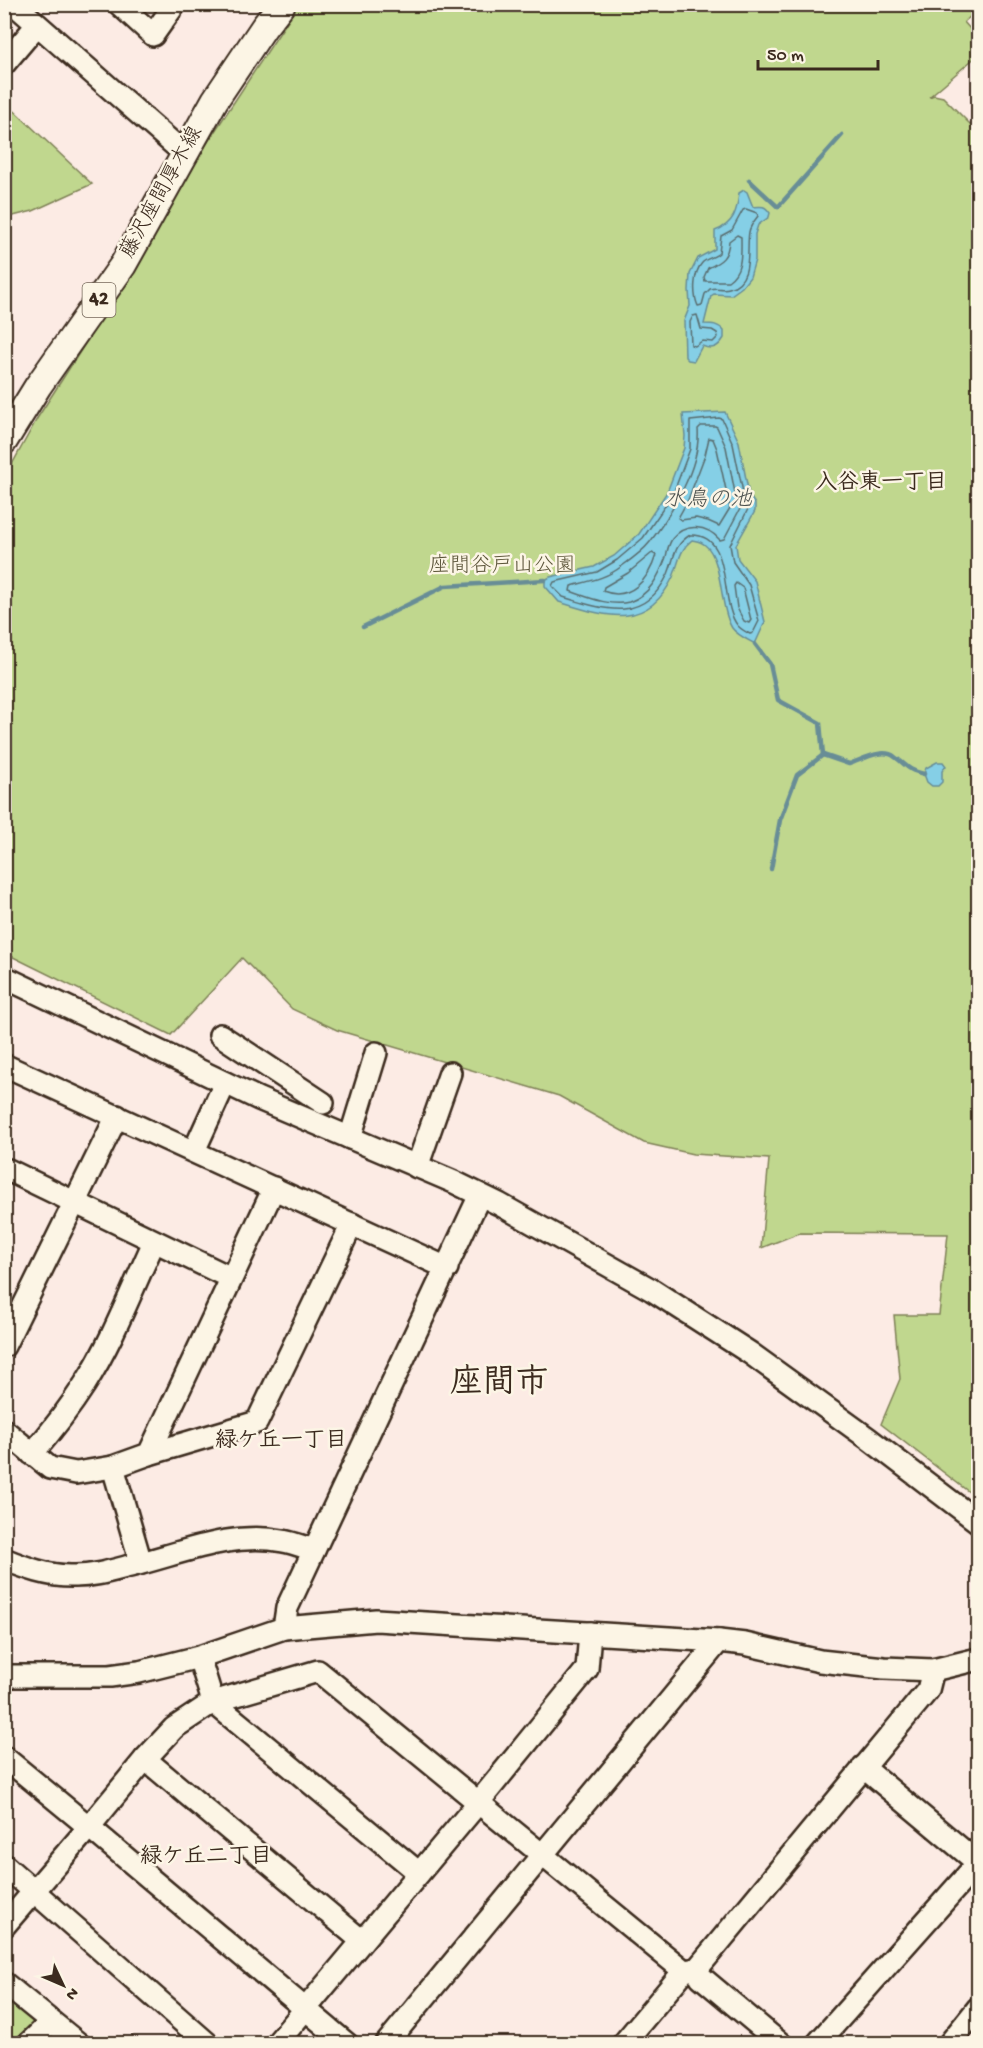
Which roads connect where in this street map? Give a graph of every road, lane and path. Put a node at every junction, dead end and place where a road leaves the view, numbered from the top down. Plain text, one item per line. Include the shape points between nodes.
1 (14, 4) edge
2 (119, 4) edge
3 (175, 4) edge
4 (282, 4) edge
5 (37, 25) junction
6 (4, 64) edge
7 (186, 155) junction
8 (4, 441) edge
9 (6, 982) edge
10 (220, 1035) dead end
11 (376, 1053) dead end
12 (4, 1065) edge
13 (271, 1070) junction
14 (450, 1073) dead end
15 (225, 1083) junction
16 (258, 1100) junction
17 (323, 1103) dead end
18 (117, 1116) junction
19 (350, 1138) junction
20 (194, 1151) junction
21 (417, 1167) junction
22 (6, 1172) edge
23 (274, 1188) junction
24 (480, 1195) junction
25 (76, 1202) junction
26 (352, 1224) junction
27 (154, 1242) junction
28 (447, 1268) junction
29 (231, 1278) junction
30 (4, 1346) edge
31 (4, 1430) edge
32 (32, 1454) junction
33 (149, 1454) junction
34 (113, 1467) junction
35 (978, 1522) edge
36 (314, 1550) junction
37 (4, 1559) edge
38 (141, 1563) junction
39 (284, 1628) junction
40 (590, 1633) junction
41 (719, 1641) junction
42 (200, 1656) junction
43 (978, 1659) edge
44 (933, 1670) junction
45 (4, 1676) edge
46 (213, 1702) junction
47 (4, 1757) edge
48 (145, 1759) junction
49 (863, 1767) junction
50 (478, 1803) junction
51 (89, 1827) junction
52 (543, 1855) junction
53 (978, 1863) edge
54 (4, 1865) edge
55 (419, 1873) junction
56 (34, 1891) junction
57 (4, 1926) edge
58 (362, 1941) junction
59 (691, 1970) junction
60 (4, 1983) edge
61 (306, 2008) junction
62 (978, 2008) edge
63 (51, 2022) junction
64 (28, 2043) edge
65 (78, 2043) edge
66 (208, 2043) edge
67 (276, 2043) edge
68 (347, 2043) edge
69 (386, 2043) edge
70 (623, 2043) edge
71 (781, 2043) edge
72 (817, 2043) edge
73 (949, 2043) edge

1 - 5 street
2 - 3 street via 153,34
4 - 7 main road, 藤沢座間厚木線 / 42 via 215,100
5 - 6 street
5 - 7 street
7 - 8 main road, 藤沢座間厚木線 / 42 via 123,265
9 - 15 street
10 - 13 street
11 - 19 street
12 - 18 street
13 - 16 street
13 - 17 street
14 - 21 street
15 - 16 street
15 - 20 street
16 - 19 street
18 - 20 street
18 - 25 street
19 - 21 street
20 - 23 street
21 - 24 street
22 - 25 street
23 - 26 street
23 - 29 street
24 - 28 street
24 - 35 street via 652,1290 750,1353
25 - 27 street
25 - 30 street
26 - 28 street
26 - 33 street via 257,1422
27 - 29 street
27 - 32 street via 87,1382
28 - 36 street
29 - 33 street
31 - 32 street
32 - 34 street via 50,1468 76,1473
33 - 34 street
34 - 38 street
36 - 38 street via 283,1541 239,1539
36 - 39 street via 287,1608
37 - 38 street via 32,1570 71,1576
39 - 40 street via 375,1620
39 - 42 street
40 - 41 street
40 - 50 street via 587,1669
41 - 44 street via 819,1661
41 - 52 street
42 - 45 street via 110,1676
42 - 46 street
43 - 44 street
44 - 49 street via 928,1690
46 - 48 street via 174,1728
46 - 50 street via 318,1671
46 - 55 street
47 - 51 street
48 - 51 street
48 - 58 street
49 - 53 street
49 - 59 street
50 - 52 street
50 - 55 street
51 - 56 street
51 - 61 street
52 - 59 street
52 - 69 street
53 - 72 street
54 - 56 street
55 - 58 street
56 - 57 street
56 - 66 street
58 - 61 street
59 - 70 street
59 - 71 street
60 - 63 street
61 - 67 street
61 - 68 street
62 - 73 street
63 - 64 street
63 - 65 street

